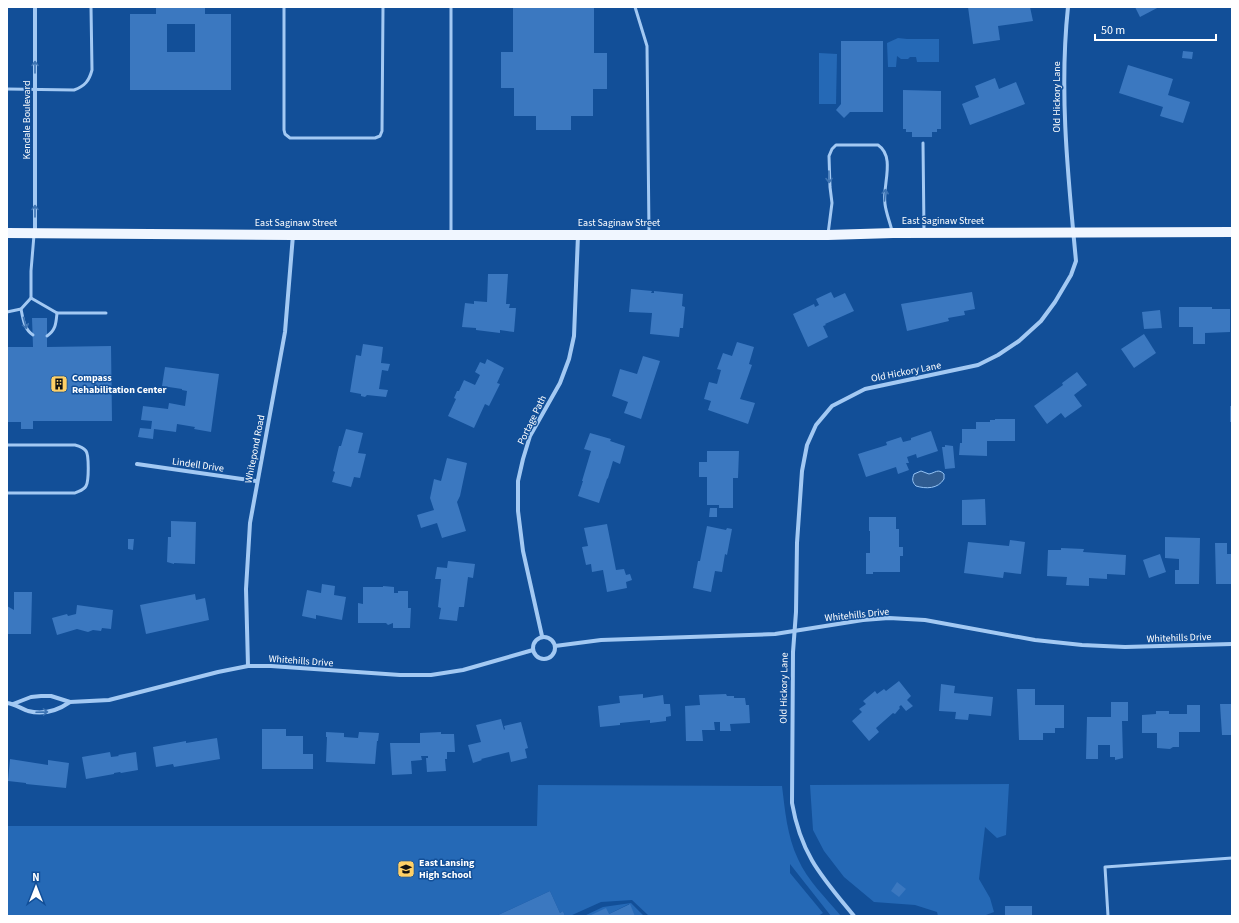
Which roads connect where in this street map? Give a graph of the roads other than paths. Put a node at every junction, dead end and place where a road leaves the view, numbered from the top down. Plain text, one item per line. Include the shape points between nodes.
1 (35, 7) edge
2 (91, 7) edge
3 (284, 7) edge
4 (383, 7) edge
5 (451, 7) edge
6 (635, 7) edge
7 (1068, 7) edge
8 (7, 89) edge
9 (35, 89) junction
10 (923, 143) dead end
11 (1232, 232) edge
12 (7, 233) edge
13 (35, 233) junction
14 (893, 233) junction
15 (924, 233) junction
16 (1073, 233) junction
17 (649, 234) junction
18 (293, 235) junction
19 (451, 235) junction
20 (578, 235) junction
21 (828, 235) junction
22 (31, 298) junction
23 (21, 309) junction
24 (7, 312) edge
25 (57, 313) junction
26 (106, 313) dead end
27 (32, 336) dead end
28 (47, 336) dead end
29 (7, 445) edge
30 (137, 464) dead end
31 (256, 481) junction
32 (7, 492) edge
33 (795, 632) junction
34 (542, 636) junction
35 (1232, 644) edge
36 (555, 646) junction
37 (533, 650) junction
38 (248, 666) junction
39 (70, 702) junction
40 (7, 703) edge
41 (13, 704) junction
42 (1232, 858) edge
43 (854, 916) edge
44 (1108, 916) edge

9 -> 1 street, Kendale Boulevard
2 - 9 lane via 92,70 89,79 74,90
3 - 4 lane via 285,134 290,138 375,138 380,136 382,131
5 - 19 lane
6 - 17 lane via 647,46
7 - 16 street, Old Hickory Lane via 1064,105
8 - 9 lane
13 -> 9 street, Kendale Boulevard
10 - 15 lane
11 - 16 main road, East Saginaw Street
12 - 13 main road, East Saginaw Street
13 - 18 main road, East Saginaw Street
13 - 22 lane
14 - 15 main road, East Saginaw Street
14 - 21 main road, East Saginaw Street
14 -> 21 lane via 885,204 887,155 883,148 878,145 836,145 829,156 832,203
15 - 16 main road, East Saginaw Street
16 - 33 street, Old Hickory Lane via 1076,261 1071,275 1041,321 1019,341 978,365 865,389 832,406 816,425 807,445 802,471
17 - 20 main road, East Saginaw Street
17 - 21 main road, East Saginaw Street
18 - 19 main road, East Saginaw Street
18 - 31 street, Whitepond Road via 285,332
19 - 20 main road, East Saginaw Street
20 - 34 street, Portage Path via 574,336 569,359 560,383 530,436 518,481 518,511 523,551
22 - 23 lane
22 - 25 lane
23 - 24 lane
23 -> 27 lane via 25,328
25 - 26 lane
25 - 28 lane via 52,333
29 - 32 lane via 81,446 88,456 88,480 87,486 75,493
30 - 31 street, Lindell Drive
31 - 38 street, Whitepond Road via 250,523 246,589
33 - 35 street, Whitehills Drive via 889,618 925,620 1035,640 1082,645 1125,647
33 - 36 street, Whitehills Drive via 601,640
33 - 43 street, Old Hickory Lane via 792,652 791,787 795,820 804,847 814,865
34 - 36 street via 549,637
34 - 37 street via 533,643
36 - 37 street via 553,654 543,659 536,656
37 - 38 street, Whitehills Drive via 463,670 431,675
38 - 39 street, Whitehills Drive via 109,700
39 - 41 street, Whitehills Drive via 51,696 41,696 22,699
41 -> 39 street, Whitehills Drive via 28,710 44,712 62,708
40 - 41 street, Whitehills Drive
42 - 44 lane via 1105,867

